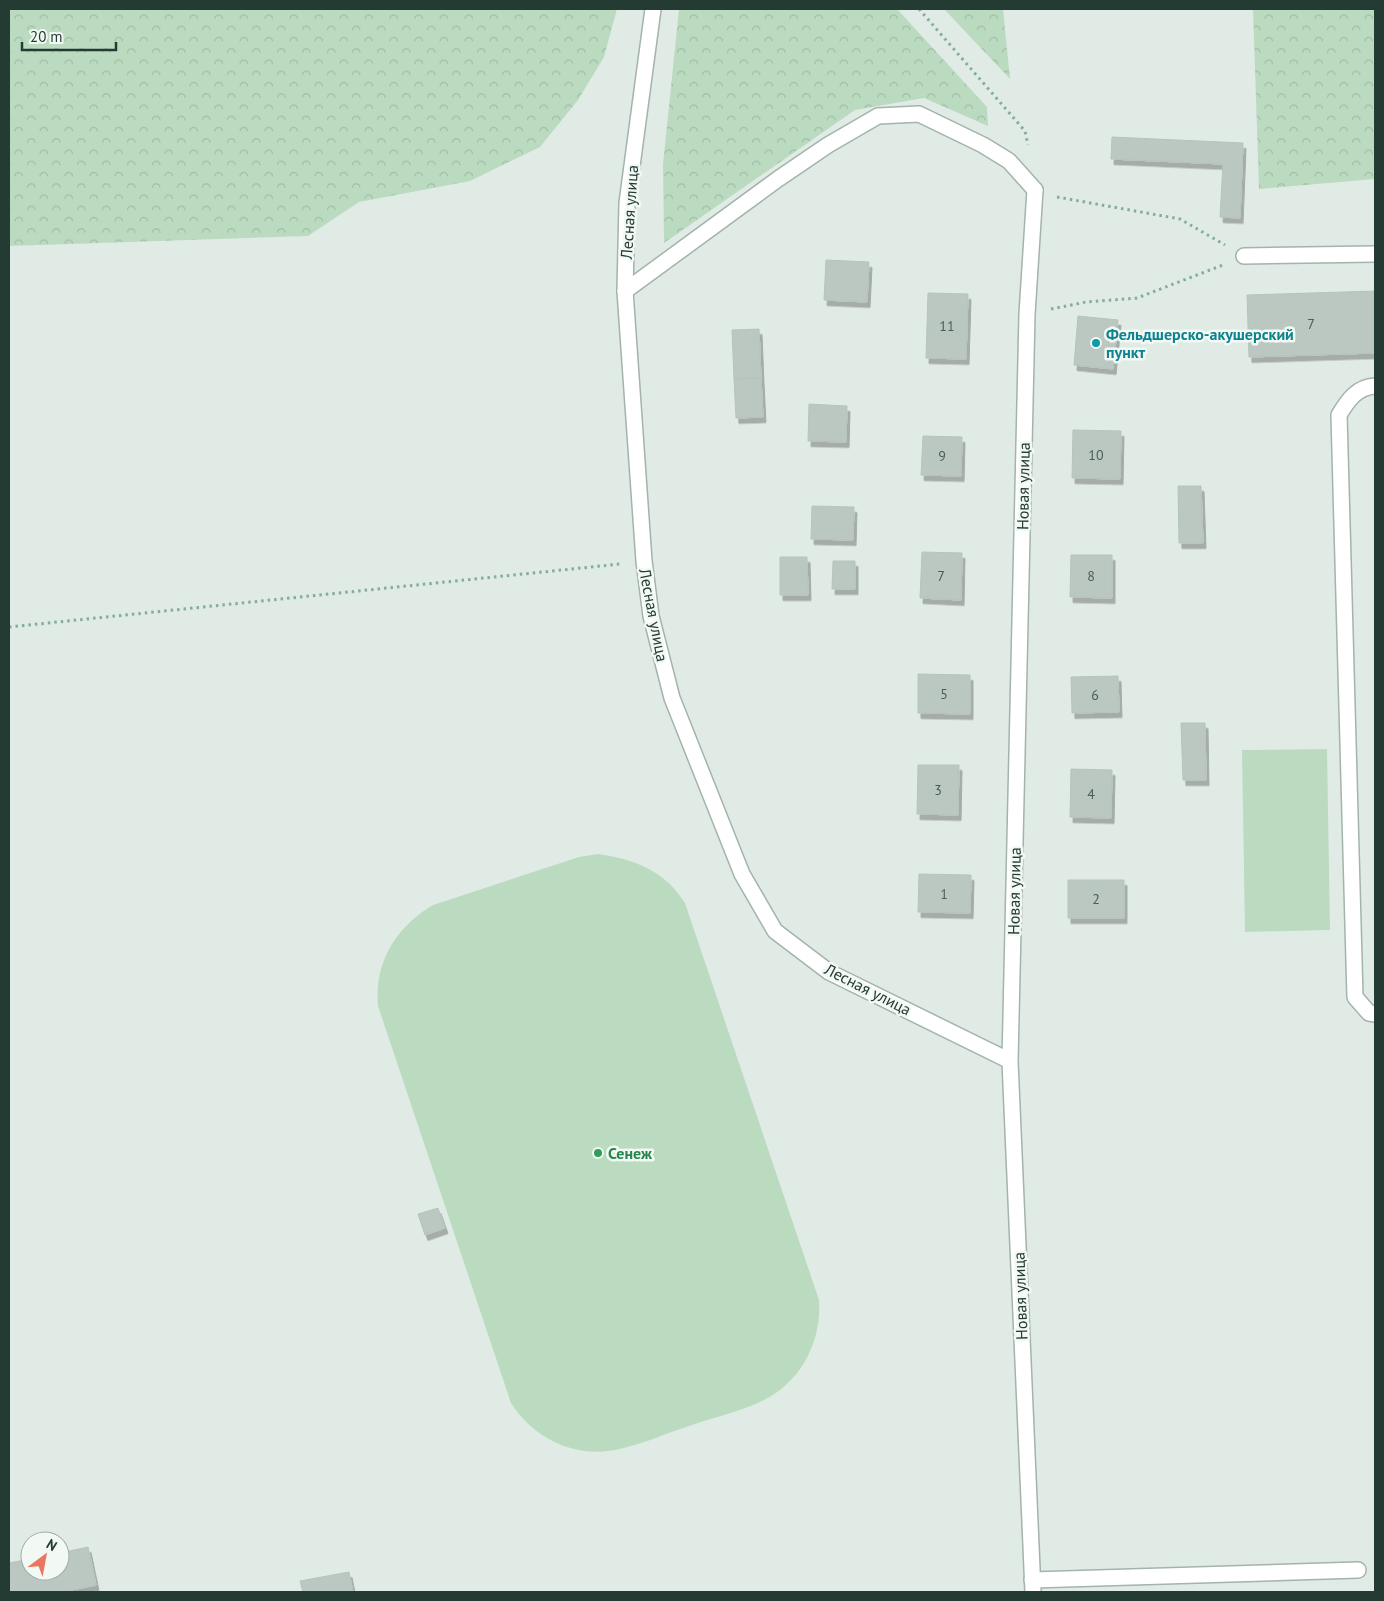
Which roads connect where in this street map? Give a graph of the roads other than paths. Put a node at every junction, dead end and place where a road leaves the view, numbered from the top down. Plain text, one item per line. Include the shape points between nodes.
1 (653, 9) edge
2 (1375, 254) edge
3 (1244, 256) road end
4 (625, 291) junction
5 (1375, 386) edge
6 (1375, 1014) edge
7 (1010, 1061) junction
8 (1358, 1570) dead end
9 (1032, 1586) edge

1 - 4 street, Лесная улица via 627,203
2 - 3 street
4 - 7 street, Лесная улица via 644,561 651,616 672,698 742,874 776,930 829,972
4 - 7 street, Новая улица via 828,145 878,116 919,114 1008,161 1035,190 1027,314
5 - 6 street via 1366,386 1349,398 1339,415 1355,997 1369,1013
7 - 9 street, Новая улица
8 - 9 street

